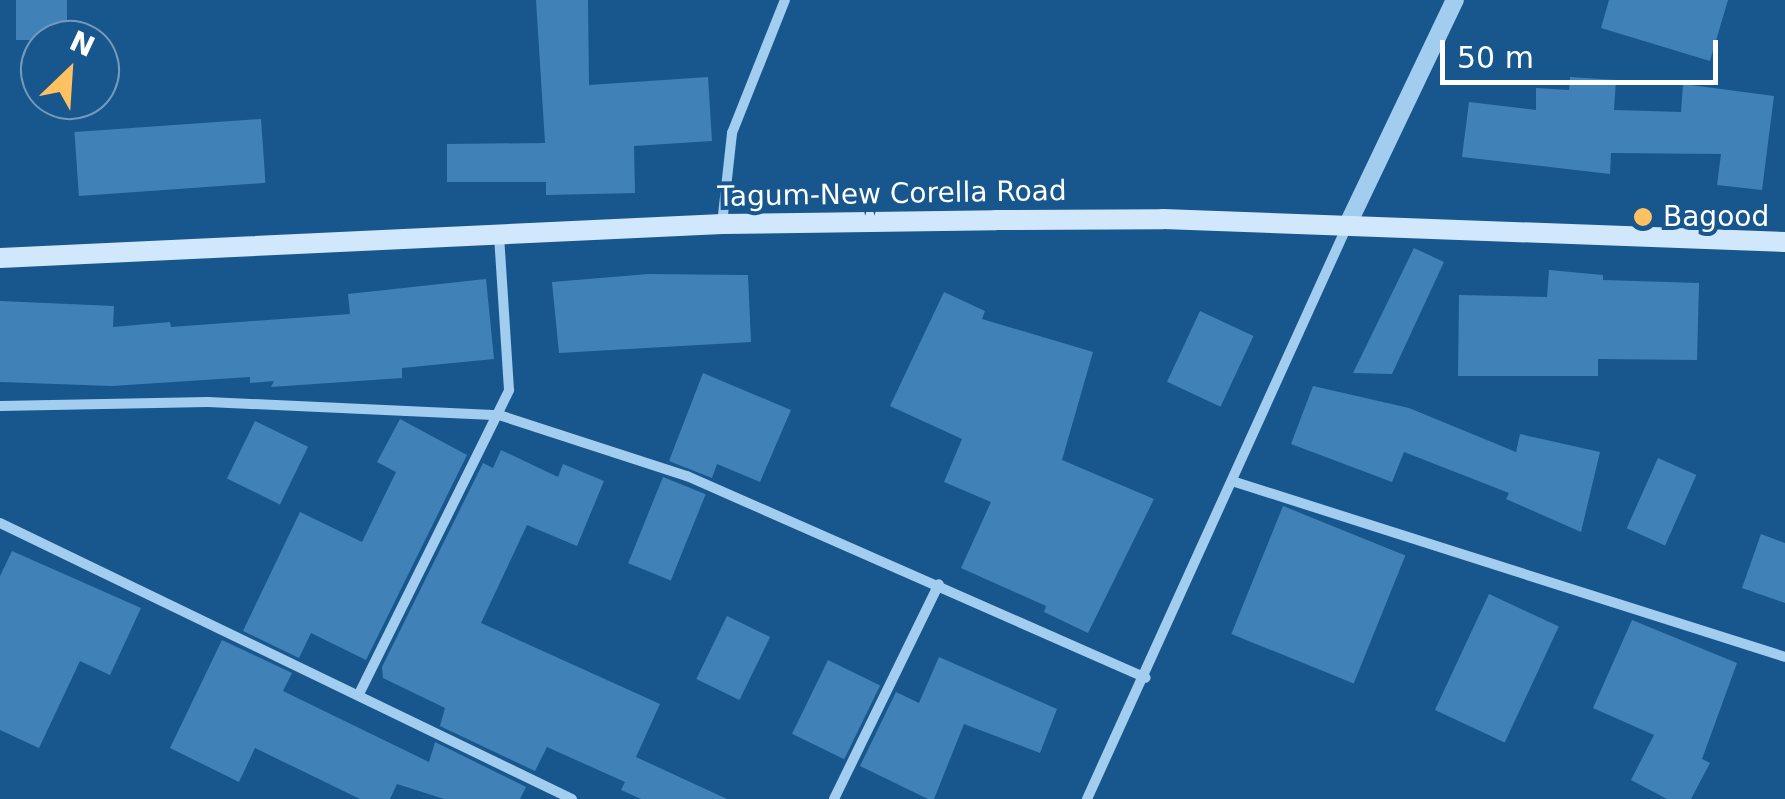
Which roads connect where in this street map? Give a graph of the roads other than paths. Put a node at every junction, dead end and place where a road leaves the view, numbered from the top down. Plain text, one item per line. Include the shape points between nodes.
1 (785, 0) edge
2 (1455, 0) edge
3 (722, 224) junction
4 (1348, 224) junction
5 (499, 234) junction
6 (1785, 242) edge
7 (0, 258) edge
8 (0, 406) edge
9 (499, 414) junction
10 (1232, 481) junction
11 (0, 523) edge
12 (938, 584) junction
13 (1785, 657) edge
14 (1146, 678) junction
15 (359, 694) junction
16 (572, 799) edge
17 (834, 799) edge
18 (1087, 799) edge

1 - 3 street via 732,133
2 - 4 street
3 - 4 main road, Tagum-New Corella Road
3 - 5 main road, Tagum-New Corella Road
4 - 6 main road, Tagum-New Corella Road
4 - 10 street
5 - 7 main road, Tagum-New Corella Road
5 - 9 street via 512,373
8 - 9 street via 208,402
9 - 12 street via 687,476
9 - 15 street
10 - 13 street
10 - 14 street
11 - 15 street
12 - 14 street
12 - 17 street
14 - 18 street
15 - 16 street

